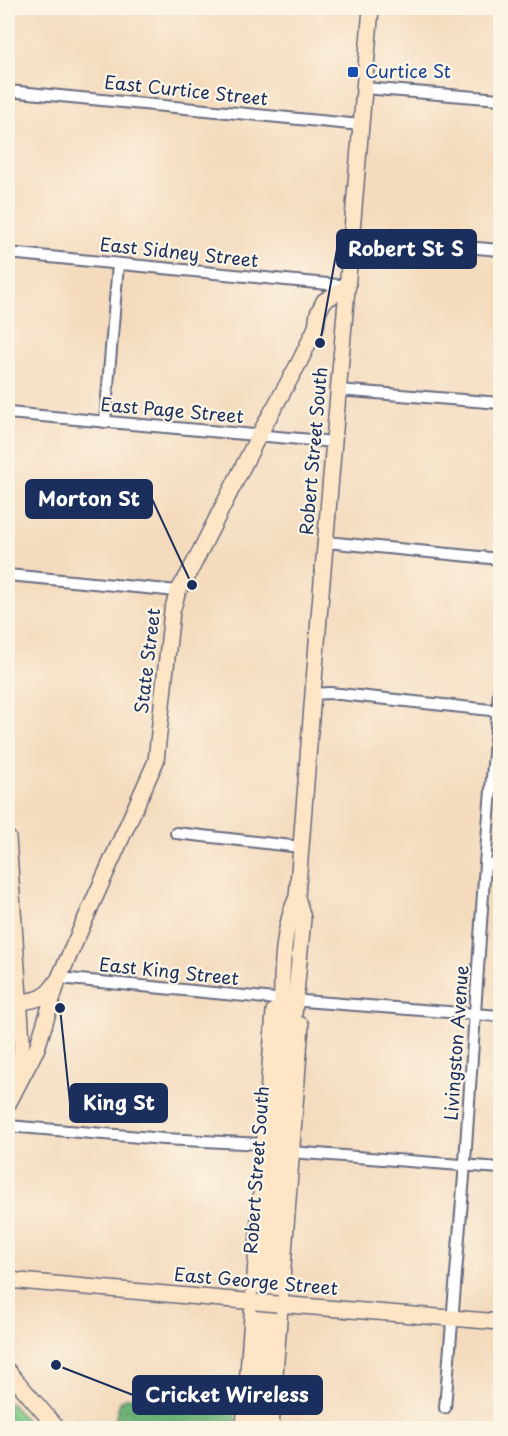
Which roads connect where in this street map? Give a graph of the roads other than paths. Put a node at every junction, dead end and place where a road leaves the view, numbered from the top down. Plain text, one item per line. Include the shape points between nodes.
1 (371, 8) edge
2 (364, 88) junction
3 (8, 91) edge
4 (501, 99) edge
5 (361, 125) junction
6 (351, 237) junction
7 (501, 250) edge
8 (8, 253) edge
9 (118, 264) junction
10 (348, 286) junction
11 (344, 323) junction
12 (316, 327) junction
13 (338, 390) junction
14 (501, 403) edge
15 (8, 413) edge
16 (105, 422) junction
17 (259, 435) junction
18 (334, 442) junction
19 (326, 542) junction
20 (501, 558) edge
21 (8, 575) edge
22 (178, 591) junction
23 (501, 680) edge
24 (312, 694) junction
25 (499, 711) edge
26 (176, 833) dead end
27 (8, 838) edge
28 (301, 848) junction
29 (486, 864) junction
30 (501, 865) edge
31 (9, 894) edge
32 (291, 974) junction
33 (59, 978) junction
34 (275, 999) junction
35 (303, 1001) junction
36 (19, 1002) junction
37 (476, 1014) junction
38 (501, 1016) edge
39 (18, 1082) junction
40 (8, 1104) edge
41 (8, 1126) edge
42 (263, 1144) junction
43 (291, 1152) junction
44 (465, 1165) junction
45 (501, 1168) edge
46 (8, 1280) edge
47 (254, 1302) junction
48 (278, 1304) junction
49 (453, 1317) junction
50 (501, 1322) edge
51 (8, 1371) edge
52 (445, 1408) dead end
53 (57, 1428) edge
54 (244, 1428) edge
55 (257, 1428) edge
56 (271, 1428) edge

1 - 2 main road, Robert Street South
2 - 4 street
2 - 5 main road, Robert Street South
3 - 5 street, East Curtice Street
5 - 6 main road, Robert Street South
6 - 7 street
6 - 10 main road, Robert Street South
8 - 9 street, East Sidney Street
9 - 10 street, East Sidney Street
9 - 16 street
10 - 11 main road, Robert Street South
10 - 12 main road, State Street via 324,301
11 - 12 main road
11 - 13 main road, Robert Street South
12 - 17 main road, State Street
13 - 14 street
13 - 18 main road, Robert Street South
15 - 16 street, East Page Street
16 - 17 street, East Page Street
17 - 18 street, East Page Street
17 - 22 main road, State Street
18 - 19 main road, Robert Street South
19 - 20 street
19 - 24 main road, Robert Street South
21 - 22 street
22 - 33 main road, State Street via 172,611 156,761
23 - 25 street, Livingston Avenue
24 - 25 street
24 - 28 main road, Robert Street South
25 - 29 street, Livingston Avenue
26 - 28 street
27 - 31 main road
28 - 32 main road, Robert Street South via 297,897 288,921
29 - 30 street
29 - 37 street, Livingston Avenue
31 - 36 main road
32 - 34 main road
32 - 35 main road via 302,987
32 - 55 main road, Robert Street South via 282,1024 285,1057
33 - 34 street, East King Street
33 - 36 main road, State Street via 44,997
33 - 39 main road, State Street via 37,1048
34 - 42 main road
35 - 37 street
35 - 43 main road
36 - 39 main road via 22,1052
37 - 38 street
37 - 44 street, Livingston Avenue
39 - 40 main road, State Street
41 - 42 street
42 - 47 main road
43 - 44 street
43 - 48 main road
44 - 45 street
44 - 49 street, Livingston Avenue
46 - 47 main road, East George Street
47 - 48 main road, East George Street, bridge
47 - 54 main road
48 - 49 main road, East George Street
48 - 56 main road
49 - 50 main road, East George Street
49 - 52 street, Livingston Avenue
51 - 53 main road

